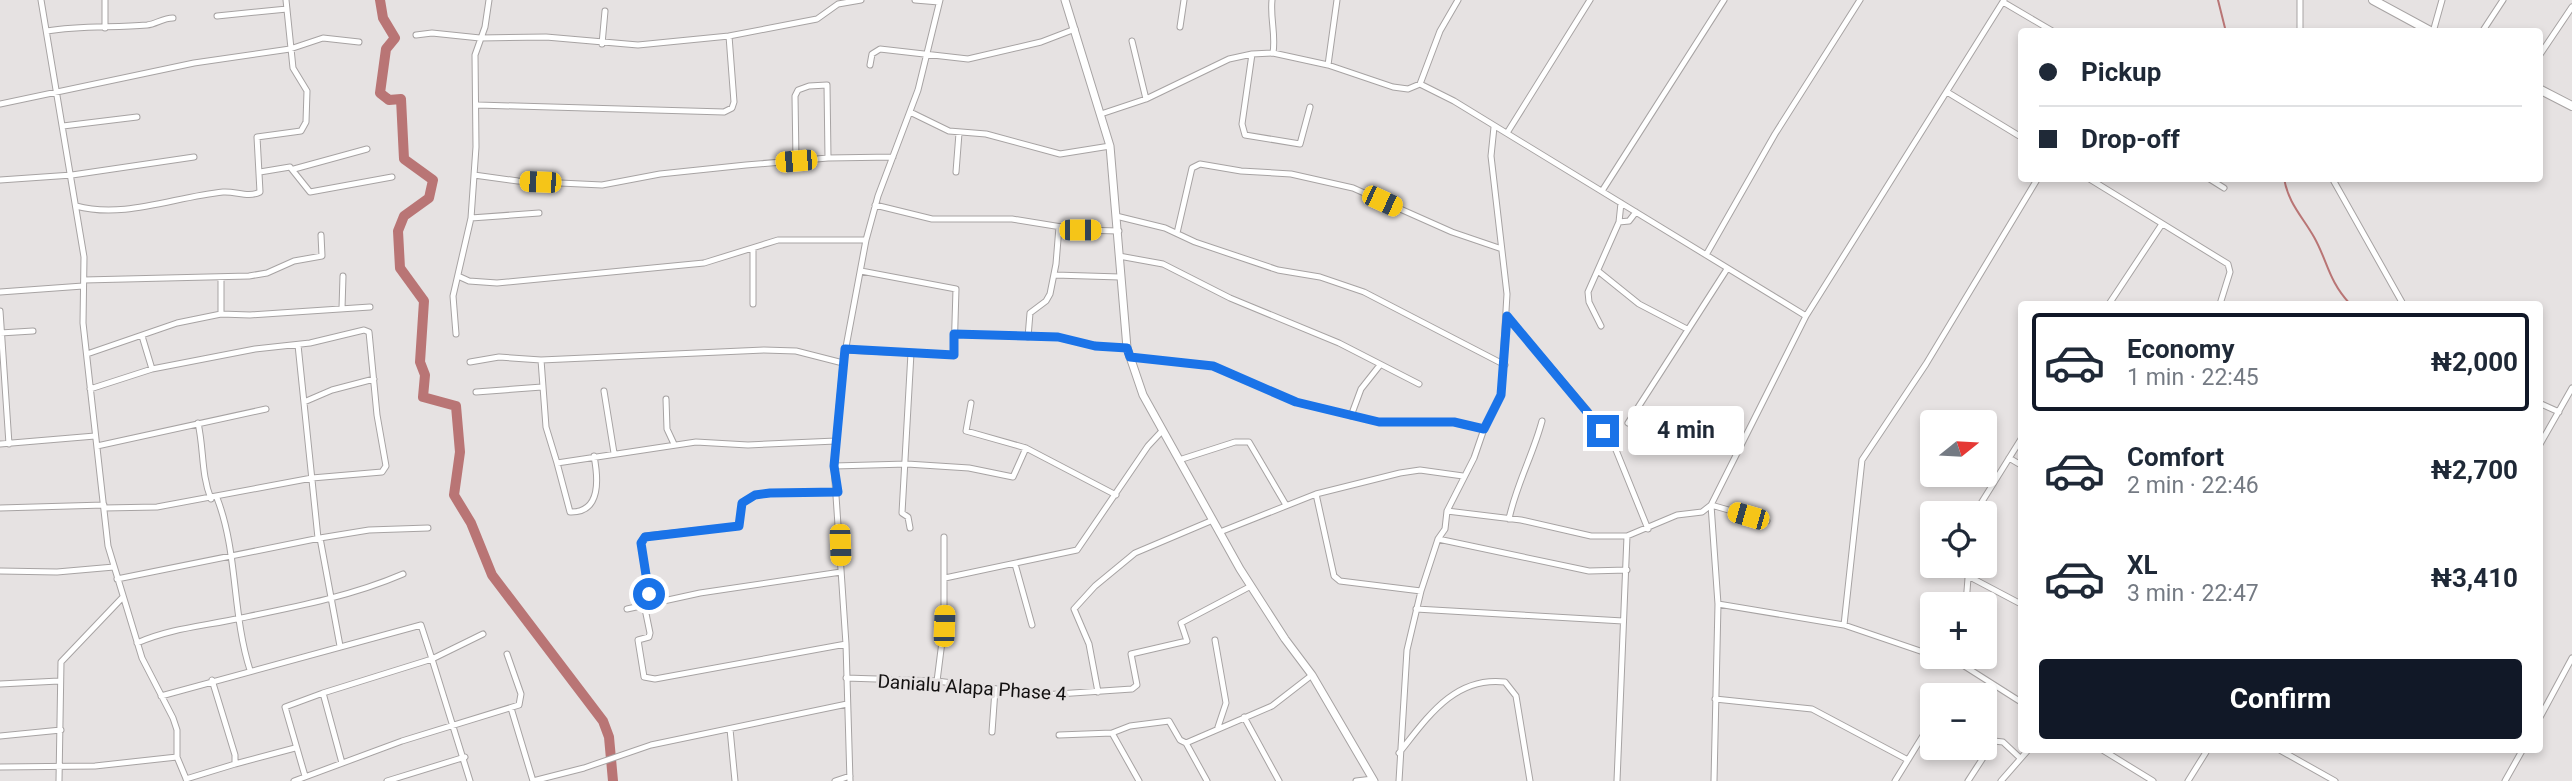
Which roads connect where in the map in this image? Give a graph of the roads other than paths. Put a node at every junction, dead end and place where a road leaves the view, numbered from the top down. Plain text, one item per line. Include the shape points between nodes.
1 (41, 0) edge
2 (105, 0) edge
3 (286, 0) edge
4 (489, 0) edge
5 (861, 0) edge
6 (915, 0) edge
7 (1065, 0) edge
8 (1184, 0) edge
9 (1272, 0) edge
10 (1337, 0) edge
11 (1458, 0) edge
12 (1590, 0) edge
13 (1724, 0) edge
14 (1849, 0) edge
15 (2300, 0) edge
16 (2373, 0) edge
17 (2442, 0) edge
18 (2503, 0) edge
19 (939, 1) edge
20 (2004, 1) edge
21 (1859, 2) edge
22 (2572, 7) edge
23 (287, 9) junction
24 (605, 11) dead end
25 (217, 16) dead end
26 (173, 19) dead end
27 (1180, 27) dead end
28 (105, 28) junction
29 (2048, 28) edge
30 (2300, 28) edge
31 (2425, 28) edge
32 (2433, 28) edge
33 (2485, 28) edge
34 (1075, 29) junction
35 (47, 31) junction
36 (416, 35) dead end
37 (729, 36) junction
38 (480, 38) junction
39 (1132, 41) dead end
40 (359, 42) dead end
41 (603, 44) junction
42 (290, 49) junction
43 (2543, 50) edge
44 (1273, 53) junction
45 (928, 54) junction
46 (1252, 54) junction
47 (870, 65) dead end
48 (1328, 65) junction
49 (1420, 84) junction
50 (2543, 91) edge
51 (1947, 92) junction
52 (57, 93) junction
53 (1146, 99) junction
54 (0, 104) edge
55 (478, 105) junction
56 (2572, 106) edge
57 (1310, 107) dead end
58 (910, 113) junction
59 (1101, 114) junction
60 (137, 117) dead end
61 (63, 126) junction
62 (1494, 127) junction
63 (960, 133) junction
64 (1507, 133) junction
65 (2018, 135) edge
66 (1110, 146) junction
67 (367, 149) dead end
68 (194, 157) dead end
69 (893, 157) junction
70 (828, 158) junction
71 (796, 161) junction
72 (294, 169) junction
73 (260, 172) junction
74 (956, 172) dead end
75 (72, 175) junction
76 (474, 175) junction
77 (392, 177) dead end
78 (0, 180) edge
79 (2036, 182) edge
80 (2094, 182) edge
81 (2214, 182) edge
82 (2334, 182) edge
83 (2224, 188) dead end
84 (1602, 191) junction
85 (1621, 203) junction
86 (76, 205) junction
87 (875, 205) junction
88 (1636, 212) junction
89 (539, 213) dead end
90 (1116, 216) junction
91 (471, 218) junction
92 (1619, 222) junction
93 (2162, 224) junction
94 (1059, 227) junction
95 (1119, 231) junction
96 (1177, 233) junction
97 (321, 235) dead end
98 (866, 240) junction
99 (753, 248) junction
100 (1499, 248) junction
101 (1706, 255) junction
102 (1119, 256) junction
103 (1727, 269) junction
104 (861, 271) junction
105 (1598, 271) junction
106 (1055, 275) junction
107 (343, 276) dead end
108 (458, 276) junction
109 (1121, 277) junction
110 (221, 278) junction
111 (84, 283) junction
112 (0, 292) edge
113 (2111, 301) edge
114 (2221, 301) edge
115 (2401, 301) edge
116 (752, 304) dead end
117 (370, 307) dead end
118 (342, 309) junction
119 (0, 312) edge
120 (220, 314) junction
121 (1507, 316) junction
122 (1806, 316) junction
123 (1601, 326) dead end
124 (1687, 329) junction
125 (33, 331) dead end
126 (1, 333) edge
127 (456, 334) dead end
128 (954, 334) junction
129 (142, 336) junction
130 (1028, 337) junction
131 (298, 345) junction
132 (1127, 348) junction
133 (845, 349) junction
134 (911, 353) junction
135 (88, 354) junction
136 (1130, 357) junction
137 (541, 360) junction
138 (470, 362) dead end
139 (843, 363) junction
140 (1380, 365) junction
141 (1505, 365) junction
142 (152, 369) junction
143 (374, 379) junction
144 (1419, 384) dead end
145 (542, 387) junction
146 (2572, 388) edge
147 (90, 389) junction
148 (303, 389) junction
149 (604, 391) dead end
150 (476, 392) dead end
151 (318, 395) junction
152 (666, 399) dead end
153 (304, 402) junction
154 (971, 403) dead end
155 (2543, 405) edge
156 (266, 409) dead end
157 (2560, 412) junction
158 (1351, 416) junction
159 (1542, 421) dead end
160 (198, 422) junction
161 (1628, 423) dead end
162 (1484, 429) junction
163 (1162, 431) junction
164 (95, 436) junction
165 (2543, 440) edge
166 (836, 441) junction
167 (0, 444) edge
168 (9, 444) junction
169 (674, 444) junction
170 (2018, 444) edge
171 (97, 446) junction
172 (1026, 448) junction
173 (614, 453) junction
174 (594, 456) junction
175 (2009, 458) junction
176 (1179, 460) junction
177 (557, 463) junction
178 (2018, 463) edge
179 (907, 464) junction
180 (834, 466) junction
181 (1463, 476) junction
182 (312, 478) junction
183 (838, 492) junction
184 (1316, 494) junction
185 (1115, 495) junction
186 (214, 499) junction
187 (1982, 501) edge
188 (1286, 505) junction
189 (1711, 505) junction
190 (104, 506) junction
191 (0, 508) edge
192 (1447, 511) junction
193 (1509, 519) junction
194 (1213, 520) junction
195 (1767, 521) dead end
196 (428, 528) dead end
197 (910, 528) dead end
198 (1648, 529) junction
199 (1220, 532) junction
200 (1627, 536) junction
201 (944, 537) dead end
202 (319, 538) junction
203 (1438, 539) junction
204 (230, 558) junction
205 (1015, 564) junction
206 (114, 567) junction
207 (1627, 570) junction
208 (0, 571) edge
209 (841, 572) junction
210 (403, 574) dead end
211 (945, 578) junction
212 (1972, 578) edge
213 (117, 579) junction
214 (1251, 586) junction
215 (1421, 591) junction
216 (331, 597) junction
217 (122, 598) junction
218 (2018, 602) edge
219 (644, 604) junction
220 (1718, 604) junction
221 (627, 609) dead end
222 (1416, 609) junction
223 (240, 619) junction
224 (1623, 621) junction
225 (1032, 625) dead end
226 (1844, 625) junction
227 (483, 634) dead end
228 (1215, 640) dead end
229 (137, 643) junction
230 (846, 644) junction
231 (340, 646) junction
232 (1920, 651) edge
233 (507, 654) dead end
234 (2572, 658) edge
235 (432, 660) junction
236 (1973, 669) edge
237 (250, 670) junction
238 (1312, 675) junction
239 (846, 678) junction
240 (212, 680) junction
241 (59, 681) junction
242 (937, 681) junction
243 (0, 684) edge
244 (995, 690) junction
245 (1098, 692) junction
246 (323, 693) junction
247 (161, 696) junction
248 (1715, 699) junction
249 (2018, 700) edge
250 (846, 704) junction
251 (511, 708) junction
252 (2543, 712) edge
253 (1244, 716) junction
254 (452, 726) junction
255 (1218, 727) junction
256 (730, 729) junction
257 (61, 730) junction
258 (992, 732) dead end
259 (1112, 733) junction
260 (1059, 735) dead end
261 (0, 736) edge
262 (1920, 740) edge
263 (1186, 743) junction
264 (295, 748) junction
265 (1399, 753) junction
266 (2024, 753) edge
267 (2108, 753) edge
268 (2206, 753) edge
269 (2285, 753) edge
270 (2521, 753) edge
271 (177, 757) junction
272 (465, 757) junction
273 (2019, 757) junction
274 (1908, 760) junction
275 (342, 763) junction
276 (235, 764) junction
277 (0, 767) edge
278 (59, 768) junction
279 (565, 774) junction
280 (306, 776) junction
281 (850, 778) edge
282 (405, 779) edge
283 (187, 780) edge
284 (1374, 780) edge
285 (60, 781) edge
286 (294, 781) edge
287 (387, 781) edge
288 (470, 781) edge
289 (533, 781) edge
290 (568, 781) edge
291 (735, 781) edge
292 (835, 781) edge
293 (1139, 781) edge
294 (1207, 781) edge
295 (1279, 781) edge
296 (1356, 781) edge
297 (1399, 781) edge
298 (1530, 781) edge
299 (1618, 781) edge
300 (1714, 781) edge
301 (1895, 781) edge
302 (1968, 781) edge
303 (2001, 781) edge
304 (2153, 781) edge
305 (2188, 781) edge
306 (2335, 781) edge
307 (2505, 781) edge

1 - 35 street
2 - 28 street
3 - 23 street
4 - 38 street
5 - 37 street via 838,4 817,19
6 - 19 street
7 - 34 street
8 - 27 street
9 - 44 street
10 - 48 street
11 - 49 street via 1440,31
12 - 64 street
13 - 84 street
14 - 21 street
15 - 30 street
16 - 31 main road
17 - 32 street
18 - 33 street
19 - 45 street
20 - 29 street
20 - 51 street
21 - 101 street via 1774,134
22 - 43 street
23 - 25 street
23 - 42 street
24 - 41 street
26 - 28 street
28 - 35 street via 75,26
34 - 45 street via 968,59
34 - 59 street
35 - 52 street
36 - 38 street
37 - 41 street
37 - 55 street via 733,102 724,112
38 - 41 street via 546,37
38 - 55 street via 475,55
39 - 53 street
40 - 42 street via 323,38
42 - 52 street via 194,63
42 - 73 street via 293,68 307,91 306,122 301,131 257,137
44 - 46 street
44 - 48 street
45 - 47 street via 880,49
45 - 58 street
46 - 53 street
46 - 57 street via 1242,124 1245,135 1300,144
48 - 49 street via 1394,88
49 - 62 street
50 - 56 main road
51 - 65 street
51 - 122 street
52 - 54 street
52 - 61 street
53 - 59 street
55 - 76 street
58 - 63 street
58 - 69 street
59 - 66 street
60 - 61 street
61 - 75 street
62 - 64 street
62 - 100 street via 1491,156
63 - 66 street via 986,134 1060,153
63 - 74 street
64 - 84 street
66 - 90 street
67 - 72 street
68 - 75 street
69 - 70 street
69 - 87 street
70 - 71 street
70 - 71 street via 827,85 809,86 795,96
71 - 76 street via 660,174 602,185
72 - 73 street
72 - 77 street via 310,192
73 - 86 street via 258,194 224,192 121,210 96,211
75 - 78 street
75 - 86 street
76 - 91 street
79 - 226 street via 1926,365 1862,460
80 - 93 street
81 - 83 street
82 - 115 street
84 - 85 street
85 - 88 street
85 - 92 street
86 - 111 street
87 - 94 street via 932,219 1012,219
87 - 98 street
88 - 92 street via 1629,221
88 - 101 street
89 - 91 street
90 - 95 street
90 - 96 street
91 - 108 street
92 - 105 street
93 - 113 street
93 - 114 street via 2228,264
94 - 95 street
94 - 106 street
95 - 102 street
96 - 100 street via 1192,167 1200,164 1291,174 1353,188
96 - 141 street via 1278,270 1320,277 1364,292
97 - 110 street via 322,256 267,273
98 - 99 street via 778,240
98 - 104 street
99 - 108 street via 673,267 497,283
99 - 116 street
100 - 121 street
101 - 103 street
102 - 109 street
102 - 140 street via 1163,264
103 - 122 street
103 - 124 street
104 - 128 street via 956,289
104 - 133 street
105 - 123 street via 1588,292
105 - 124 street via 1639,304
106 - 109 street
106 - 130 street via 1046,301 1030,313
107 - 118 street
108 - 127 street via 453,296
109 - 132 street
110 - 111 street
110 - 120 street
111 - 112 street
111 - 135 street
117 - 118 street
118 - 120 street
119 - 126 street
120 - 129 street
121 - 141 street
121 - 198 street via 1616,450
122 - 189 street
124 - 161 street
125 - 126 street
126 - 168 street
128 - 130 street
128 - 134 street via 954,355
129 - 135 street
129 - 142 street
130 - 132 street
131 - 142 street
131 - 143 street via 369,332
131 - 148 street
132 - 136 street
133 - 134 street
133 - 139 street
134 - 179 street
135 - 147 street
136 - 158 street via 1213,366 1296,402
136 - 163 street
137 - 138 street via 499,357
137 - 139 street via 764,350 796,351
137 - 145 street
139 - 166 street
140 - 144 street
140 - 158 street via 1362,389
141 - 162 street via 1501,395
142 - 147 street
143 - 151 street
143 - 182 street via 384,470
145 - 150 street
145 - 177 street via 546,427
146 - 157 street
147 - 164 street
148 - 151 street
148 - 153 street
149 - 173 street
151 - 153 street
152 - 169 street via 667,429
153 - 182 street
154 - 172 street via 966,431
155 - 157 street
156 - 160 street
157 - 165 street
158 - 162 street via 1379,422 1454,422
159 - 193 street
160 - 171 street
160 - 186 street via 204,452 202,477
162 - 181 street
163 - 176 street
163 - 185 street
164 - 168 street
164 - 171 street
166 - 169 street
166 - 180 street
167 - 168 street
169 - 173 street
170 - 175 street
171 - 190 street
172 - 179 street via 1013,477 969,468
172 - 185 street
173 - 174 street
174 - 177 street
174 - 177 street via 595,496 589,506 575,513 566,504
175 - 178 street
175 - 187 street
176 - 188 street via 1249,442
176 - 194 street
179 - 180 street
179 - 197 street via 902,513
180 - 183 street
181 - 184 street via 1420,470
181 - 192 street
182 - 186 street
182 - 202 street
183 - 209 street
183 - 219 street via 755,495 742,503 739,526 645,537 641,543 649,594
184 - 188 street
184 - 215 street via 1334,576 1340,581
185 - 205 street via 1077,550
186 - 190 street via 157,507
186 - 204 street via 226,523
188 - 199 street
189 - 195 street
189 - 198 street
189 - 220 street
190 - 191 street
190 - 206 street
192 - 193 street
192 - 203 street via 1445,529
193 - 200 street via 1591,536
194 - 199 street
194 - 245 street via 1135,554 1074,609 1089,644
196 - 202 street
198 - 200 street
199 - 214 street
200 - 207 street
201 - 211 street
202 - 204 street
202 - 216 street
203 - 207 street via 1589,571
203 - 215 street
204 - 213 street
204 - 223 street
205 - 211 street
205 - 225 street
206 - 208 street
206 - 213 street
207 - 224 street
209 - 219 street
209 - 230 street
210 - 216 street
211 - 242 street
212 - 218 street
213 - 217 street
214 - 238 street
214 - 245 street, Danialu Alapa Phase 4 via 1181,623 1187,641 1131,654 1135,687
215 - 222 street
216 - 223 street
216 - 231 street
217 - 229 street
217 - 241 street via 65,656
219 - 221 street
219 - 230 street via 650,633 638,640 642,672 649,679
220 - 226 street
220 - 248 street
222 - 224 street
222 - 265 street via 1407,650
223 - 229 street via 176,628
223 - 237 street
224 - 299 street
226 - 232 street
227 - 235 street
228 - 255 street via 1226,703
229 - 247 street
230 - 239 street
231 - 235 street via 421,625
231 - 237 street
233 - 251 street via 522,703
234 - 252 street
235 - 246 street
235 - 254 street
236 - 249 street
237 - 240 street
238 - 253 street via 1272,706
238 - 284 street
239 - 242 street, Danialu Alapa Phase 4
239 - 250 street
240 - 247 street
240 - 276 street
241 - 243 street
241 - 257 street
242 - 244 street, Danialu Alapa Phase 4
244 - 245 street, Danialu Alapa Phase 4 via 1058,696
244 - 258 street
246 - 264 street via 285,707
246 - 275 street
247 - 271 street via 177,730
248 - 274 street via 1812,709
248 - 300 street
250 - 256 street
250 - 281 street
251 - 254 street
251 - 289 street
253 - 255 street
253 - 295 street
254 - 272 street
254 - 275 street
255 - 263 street
256 - 279 street via 651,745
256 - 291 street
257 - 261 street
257 - 278 street
259 - 260 street
259 - 263 street via 1169,721
259 - 293 street
262 - 274 street
263 - 294 street
264 - 276 street
264 - 280 street
265 - 297 street
265 - 298 street via 1443,699 1476,684 1505,682 1516,696
266 - 273 street
267 - 304 street
268 - 305 street
269 - 306 street
270 - 307 street
271 - 278 street
271 - 283 street
272 - 282 street
272 - 288 street
273 - 302 street via 2003,742 1994,741
273 - 303 street
274 - 301 street
275 - 280 street
276 - 283 street
277 - 278 street
278 - 285 street
279 - 289 street
279 - 290 street
280 - 286 street
281 - 292 street
282 - 287 street
284 - 296 street

